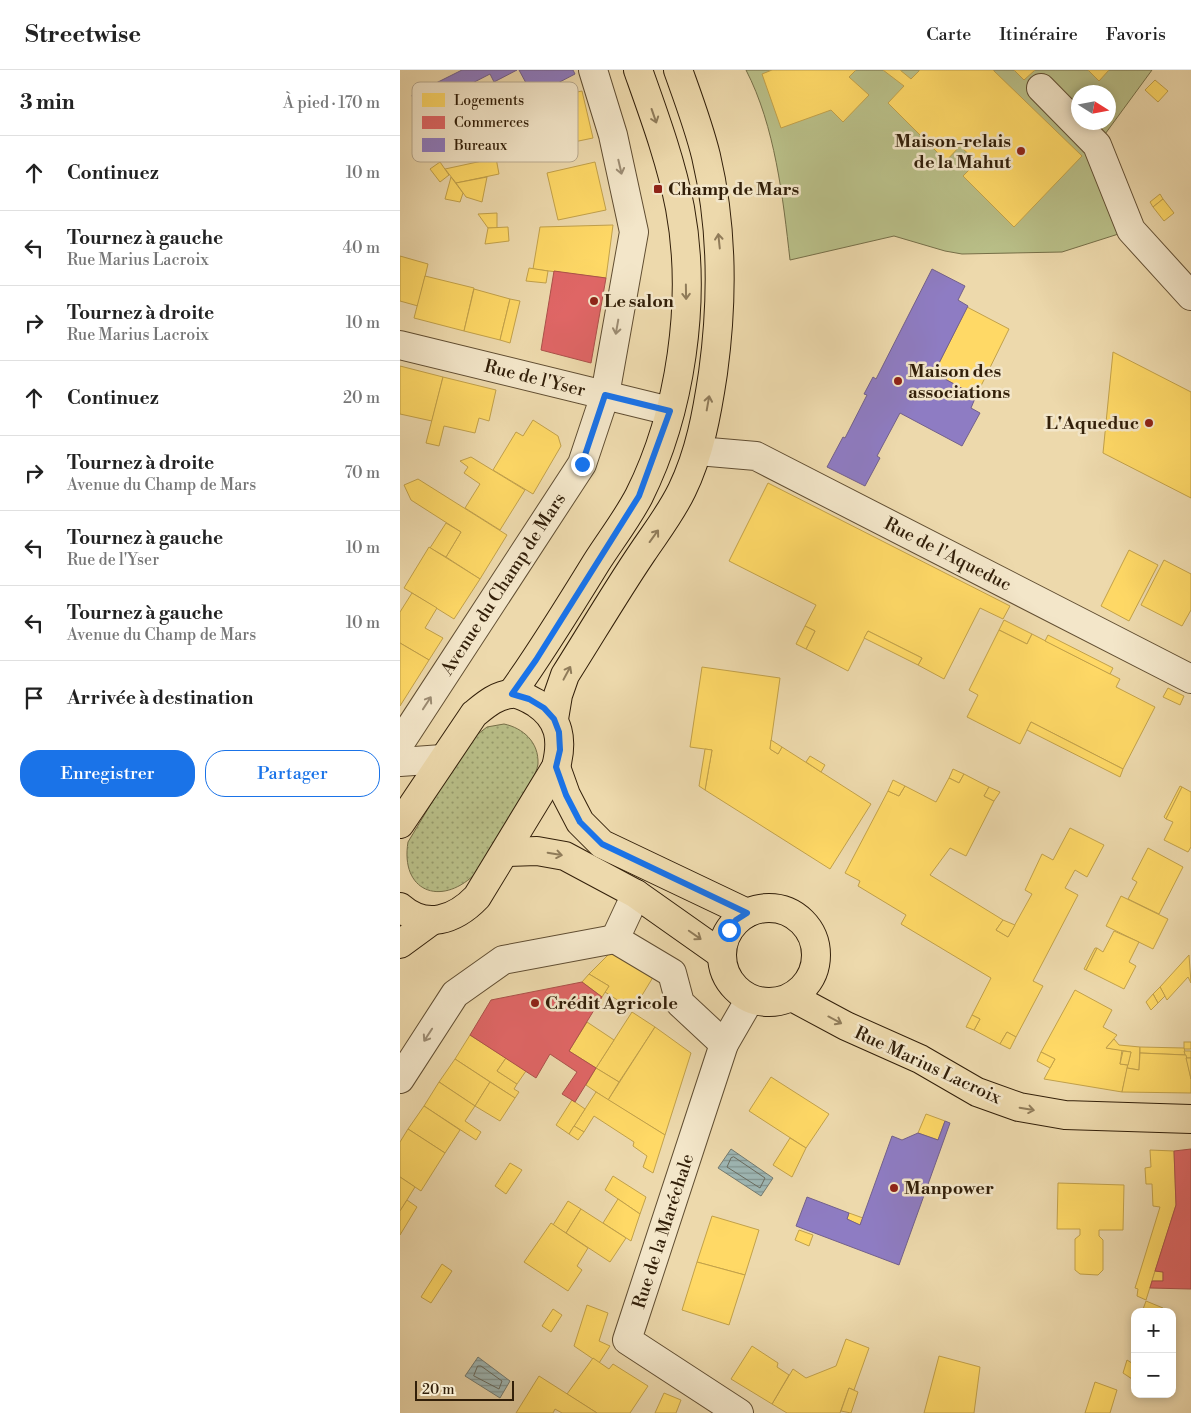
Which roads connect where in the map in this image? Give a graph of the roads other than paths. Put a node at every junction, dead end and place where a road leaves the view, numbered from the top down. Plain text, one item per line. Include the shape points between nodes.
1 (593, 70) edge
2 (638, 70) edge
3 (678, 70) edge
4 (1041, 88) dead end
5 (1191, 296) edge
6 (400, 345) edge
7 (605, 395) junction
8 (670, 411) junction
9 (698, 450) junction
10 (1191, 680) edge
11 (512, 694) junction
12 (554, 719) junction
13 (400, 743) edge
14 (442, 759) junction
15 (400, 762) edge
16 (556, 767) junction
17 (400, 824) edge
18 (506, 852) junction
19 (636, 894) junction
20 (400, 908) edge
21 (747, 913) junction
22 (430, 922) junction
23 (615, 939) junction
24 (400, 944) edge
25 (722, 954) junction
26 (792, 997) junction
27 (750, 999) junction
28 (724, 1044) junction
29 (400, 1080) edge
30 (1191, 1119) edge
31 (740, 1413) edge

1 -> 7 street, Avenue du Champ de Mars via 613,135 634,232
2 -> 8 main road via 669,163 680,208 685,257 683,342
9 -> 3 main road via 716,346 721,259 716,204 706,155
4 - 5 street via 1097,145 1131,230
6 - 7 street, Rue de l'Yser
7 - 8 street, Rue de l'Yser
13 -> 7 street, Avenue du Champ de Mars via 582,464
8 - 11 main road via 639,496
9 - 10 street, Rue de l'Aqueduc via 756,456
12 -> 9 main road via 565,675 667,518 683,489
11 - 12 main road via 529,699
11 - 14 main road via 499,696 474,714
12 - 16 main road via 560,750
14 - 15 street
14 - 17 main road
16 - 18 main road
16 - 21 main road via 580,822 602,844
18 -> 19 main road via 537,851 565,856
18 - 22 main road via 466,909 450,918
19 - 23 street
19 -> 25 main road
20 - 22 main road via 408,915
21 - 25 main road via 729,930 723,941
21 - 26 main road via 760,908 782,910 802,921 811,932 816,946 812,976
22 - 24 main road
23 - 28 street via 672,973 680,1003
23 -> 29 street via 503,960 455,994
25 - 27 main road via 723,968 729,981
26 - 27 main road via 764,1003
26 -> 30 main road, Rue Marius Lacroix via 846,1026 920,1059 977,1092 1019,1107 1065,1115
27 - 28 street, Rue de la Maréchale
28 - 31 street, Rue de la Maréchale via 627,1340

